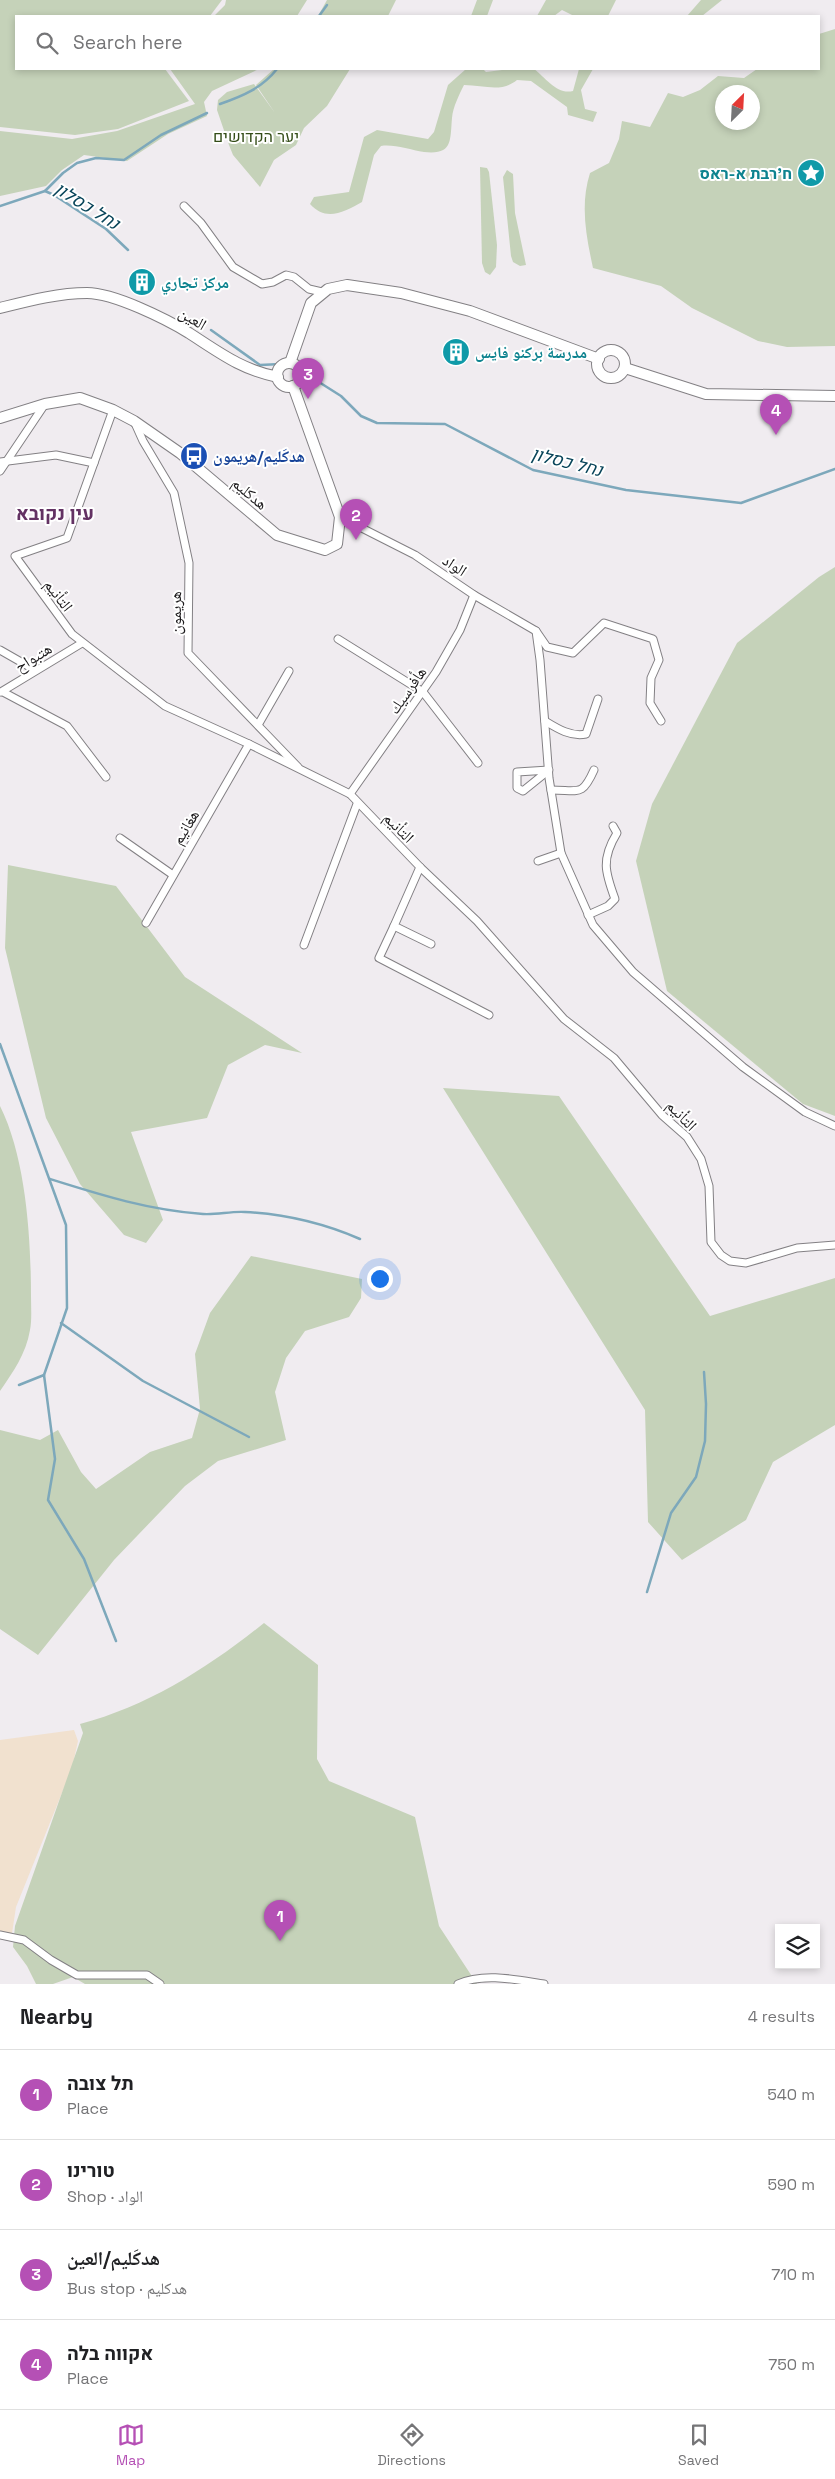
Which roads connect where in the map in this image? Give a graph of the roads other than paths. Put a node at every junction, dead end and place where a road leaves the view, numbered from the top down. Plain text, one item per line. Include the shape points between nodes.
1 (184, 206) dead end
2 (322, 292) junction
3 (0, 308) edge
4 (599, 359) junction
5 (290, 363) junction
6 (625, 368) junction
7 (278, 377) junction
8 (293, 386) junction
9 (835, 396) edge
10 (45, 404) junction
11 (114, 410) junction
12 (0, 418) edge
13 (134, 421) junction
14 (8, 461) junction
15 (0, 462) edge
16 (94, 463) junction
17 (0, 471) edge
18 (340, 517) junction
19 (474, 595) junction
20 (536, 631) junction
21 (338, 639) dead end
22 (82, 644) junction
23 (0, 650) edge
24 (35, 670) junction
25 (289, 671) dead end
26 (2, 692) edge
27 (424, 692) junction
28 (598, 699) dead end
29 (662, 721) dead end
30 (545, 722) junction
31 (258, 726) junction
32 (250, 744) junction
33 (478, 763) dead end
34 (548, 770) junction
35 (594, 770) dead end
36 (302, 772) junction
37 (106, 777) dead end
38 (551, 790) junction
39 (350, 794) junction
40 (357, 804) junction
41 (613, 826) dead end
42 (120, 838) dead end
43 (561, 853) junction
44 (538, 861) dead end
45 (420, 867) junction
46 (173, 875) junction
47 (588, 915) junction
48 (146, 923) dead end
49 (394, 926) junction
50 (431, 944) dead end
51 (304, 945) dead end
52 (489, 1015) dead end
53 (835, 1126) edge
54 (835, 1244) edge
55 (0, 1935) edge
56 (160, 1984) edge
57 (458, 1984) edge
58 (544, 1984) edge

1 - 2 street via 234,266 262,284 286,276 294,277 309,289
2 - 4 street via 361,285 429,299
2 - 5 street via 306,313
3 - 7 street, العين via 88,293 138,307 172,322 251,371
4 - 6 street via 608,351 617,352 624,358
4 - 6 street via 600,371 608,378 617,377
5 - 7 street via 281,367
5 - 8 street via 301,373 300,381
6 - 9 street via 706,394
7 - 8 street via 285,386
8 - 18 street, هدكليم
10 - 11 street, هدكليم via 80,398
10 - 12 street, هدكليم
10 - 14 street
11 - 13 street, هدكليم
11 - 16 street, التأنيم
13 - 18 street, هدكليم via 180,453 277,535 325,550 337,544
13 - 31 street, هريمون via 174,493 189,562 188,653
14 - 15 street
14 - 16 street via 56,455
14 - 17 street
16 - 22 street, التأنيم via 67,538 15,556
18 - 19 street, الواد via 415,555
19 - 20 street, الواد
19 - 27 street, هأفرسيك via 460,630
20 - 29 street, الواد via 547,647 573,653 604,624 653,639 659,660 651,678 650,703
20 - 30 street
21 - 27 street
22 - 24 street, هتبواح
22 - 32 street, التأنيم via 165,706
23 - 24 street
24 - 26 street, هتبواح
25 - 31 street
26 - 37 street via 67,726
27 - 33 street
27 - 39 street, هأفرسيك
28 - 30 street via 586,734 563,731
30 - 34 street
31 - 36 street, هريمون
32 - 36 street, التأنيم
32 - 46 street, هغانيم
34 - 34 street via 523,791 517,788 516,772
34 - 38 street
35 - 38 street via 587,786 580,790
36 - 39 street, التأنيم
38 - 43 street
39 - 40 street, التأنيم
40 - 45 street, التأنيم
40 - 51 street
41 - 47 street via 616,833 605,855 605,869 615,899
42 - 46 street
43 - 44 street
43 - 47 street
45 - 49 street
45 - 54 street, التأنيم via 477,921 564,1019 614,1058 662,1115 687,1137 701,1159 709,1186 711,1242 721,1255 730,1261 746,1263 797,1248
46 - 48 street, هغانيم
47 - 53 street via 633,972 736,1061 805,1112
49 - 50 street
49 - 52 street via 379,958
55 - 56 street via 24,1940 77,1975 147,1975
57 - 58 street via 490,1978

